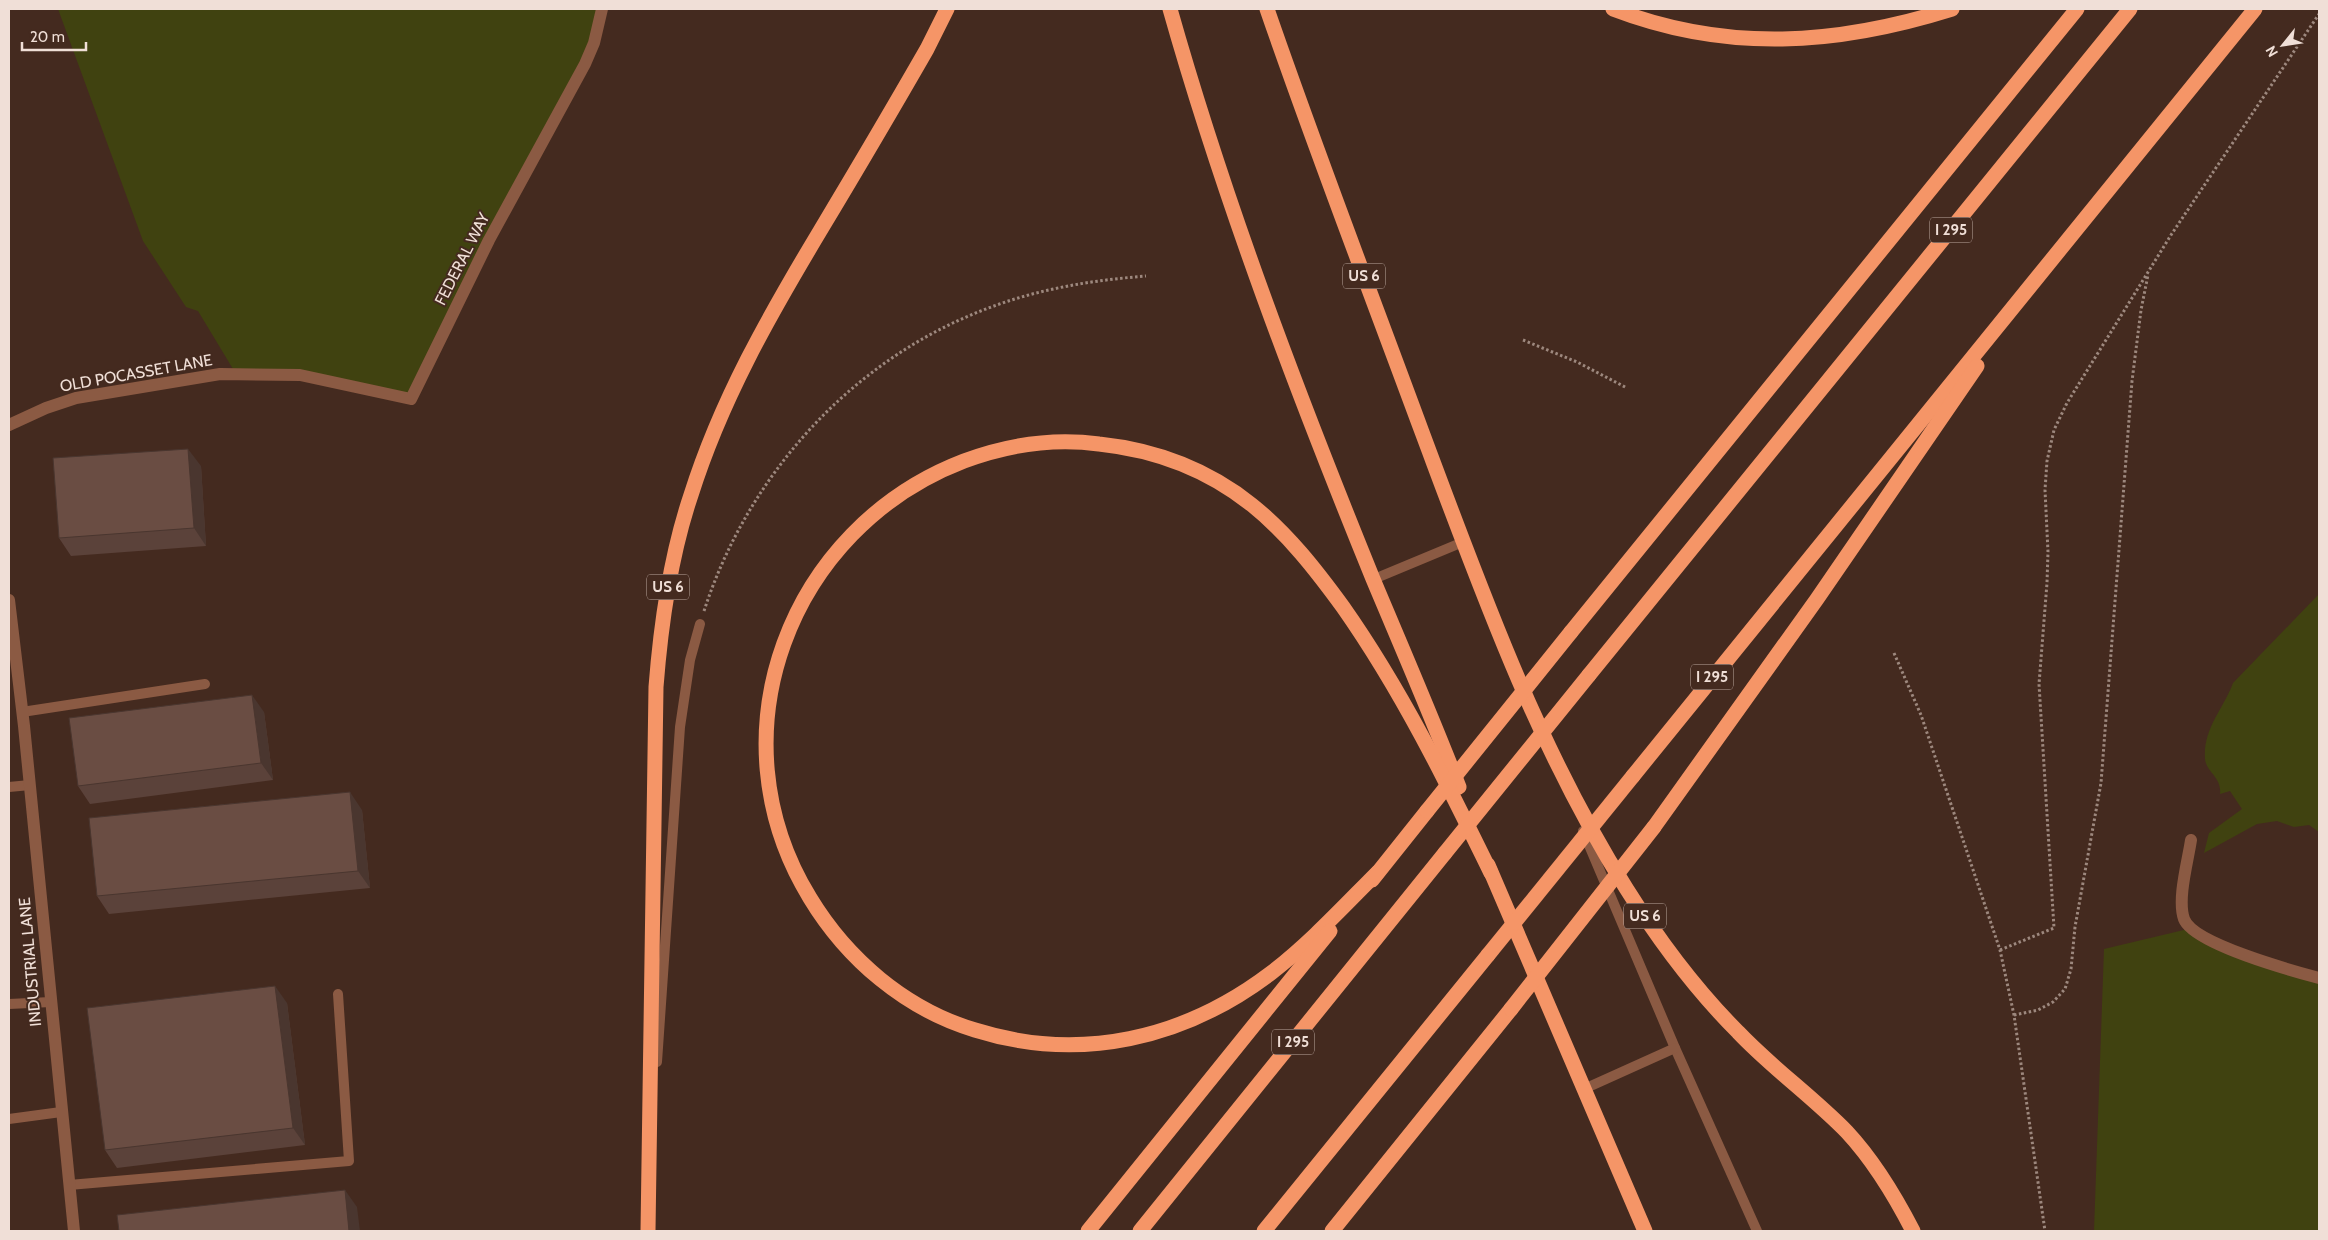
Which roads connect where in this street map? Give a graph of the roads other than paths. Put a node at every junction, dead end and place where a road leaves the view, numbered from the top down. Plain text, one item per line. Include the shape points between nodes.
1 (602, 9) edge
2 (947, 9) edge
3 (1170, 9) edge
4 (1267, 9) edge
5 (1613, 9) edge
6 (1952, 9) edge
7 (2077, 9) edge
8 (2130, 9) edge
9 (2255, 9) edge
10 (2032, 284) junction
11 (274, 373) joint
12 (10, 421) edge
13 (1463, 542) junction
14 (1374, 579) junction
15 (9, 600) edge
16 (700, 624) road end
17 (1509, 655) junction
18 (205, 684) dead end
19 (22, 712) junction
20 (30, 785) junction
21 (9, 787) edge
22 (2191, 840) dead end
23 (1378, 872) junction
24 (1491, 873) junction
25 (2319, 978) edge
26 (338, 994) dead end
27 (50, 1002) junction
28 (9, 1004) edge
29 (1675, 1048) junction
30 (1584, 1089) junction
31 (61, 1112) junction
32 (9, 1120) edge
33 (69, 1184) junction
34 (1368, 1186) junction
35 (648, 1192) junction
36 (74, 1231) edge
37 (648, 1231) edge
38 (1088, 1231) edge
39 (1140, 1231) edge
40 (1264, 1231) edge
41 (1332, 1231) edge
42 (1337, 1231) edge
43 (1645, 1231) edge
44 (1757, 1231) edge
45 (1913, 1231) edge

1 - 11 street, FEDERAL WAY via 594,43 584,64 489,240 411,399 300,375
2 - 35 highway, US 6 via 913,74 750,352 717,422 690,495 680,533 664,609 656,687
3 - 14 highway via 1248,257
4 - 13 highway, US 6
5 - 6 highway via 1704,34 1776,40 1850,34
7 - 23 highway, bridge
8 - 39 highway, I 295, bridge
9 - 10 highway, I 295
10 - 34 highway, bridge via 1859,538 1654,826
10 - 40 highway, I 295, bridge
11 - 12 street, OLD POCASSET LANE via 220,374 76,398
13 - 14 lane
13 - 17 highway, US 6
14 - 24 highway
15 - 19 street, INDUSTRIAL LANE
16 - 35 lane via 690,660 680,727
17 - 29 lane
17 - 45 highway, US 6 via 1592,831 1655,931 1691,979 1737,1031 1848,1134 1894,1196
18 - 19 lane
19 - 20 street, INDUSTRIAL LANE
20 - 21 lane
20 - 27 street, INDUSTRIAL LANE
22 - 25 street via 2181,905 2184,921 2197,935 2281,968
23 - 24 highway via 1268,975 1216,1008 1165,1030 1111,1043 1053,1045 996,1037 952,1022 893,989 852,954 818,911 793,866 776,818 767,744 774,675 790,628 812,583 850,535 896,496 947,467 1003,449 1060,442 1114,445 1166,457 1211,476 1250,504 1311,565 1356,625 1402,698
23 - 38 highway
24 - 30 highway
26 - 33 lane via 349,1161
27 - 28 lane
27 - 31 street, INDUSTRIAL LANE
29 - 30 lane
29 - 44 lane
30 - 43 highway
31 - 32 lane
31 - 33 street, INDUSTRIAL LANE
33 - 36 street, INDUSTRIAL LANE
34 - 41 highway
34 - 42 highway
35 - 37 highway, US 6

